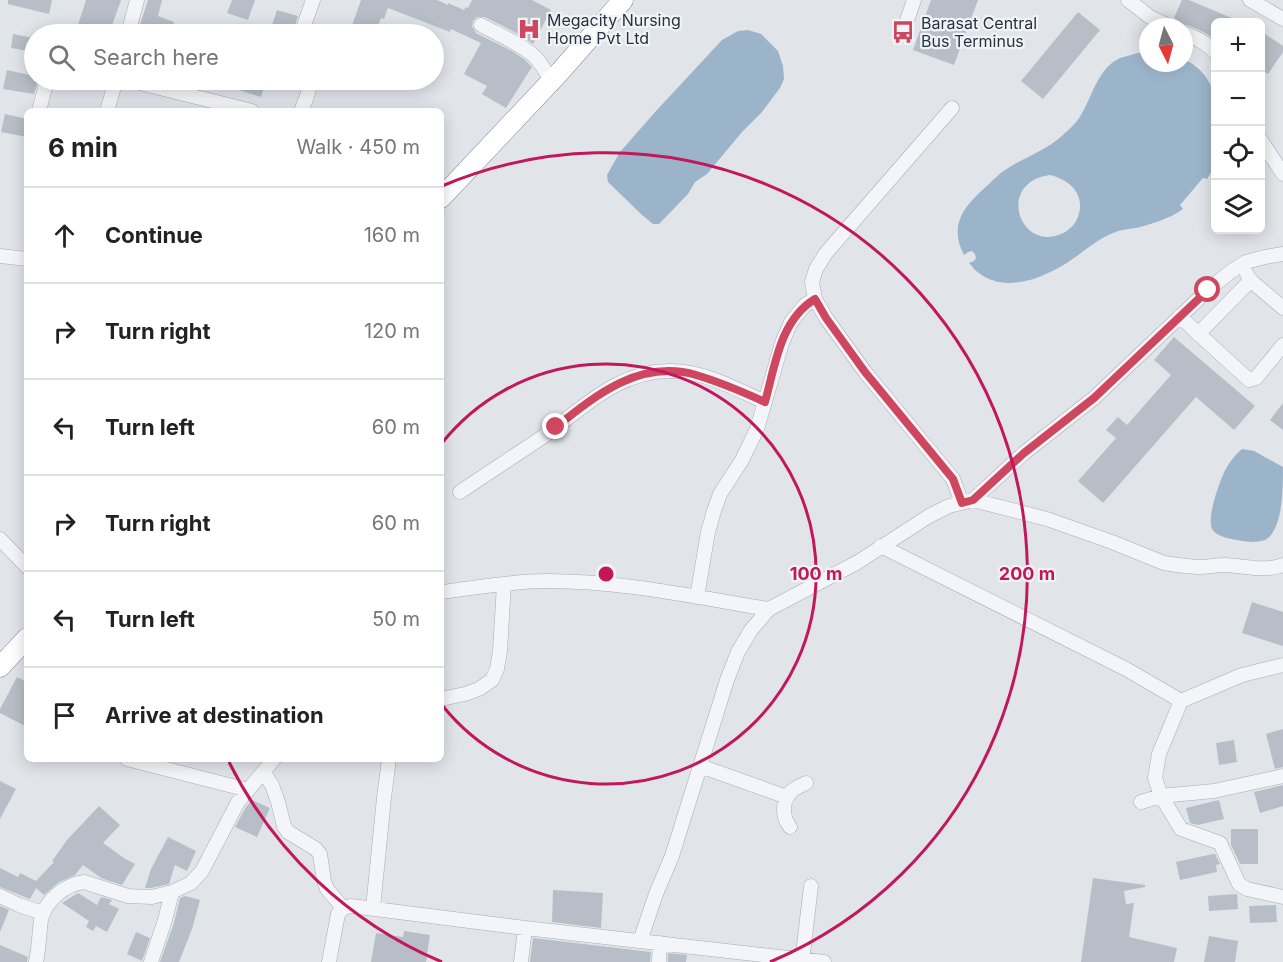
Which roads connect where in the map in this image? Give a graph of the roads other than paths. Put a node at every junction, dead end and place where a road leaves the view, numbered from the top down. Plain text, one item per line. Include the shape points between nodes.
1 (137, 0) edge
2 (313, 0) edge
3 (623, 0) edge
4 (914, 0) edge
5 (1128, 0) edge
6 (1259, 2) edge
7 (1152, 18) edge
8 (1283, 19) edge
9 (131, 24) edge
10 (305, 24) edge
11 (481, 25) dead end
12 (903, 32) dead end
13 (1193, 37) edge
14 (1211, 48) edge
15 (551, 81) junction
16 (44, 90) edge
17 (113, 90) edge
18 (168, 90) edge
19 (308, 90) edge
20 (40, 108) edge
21 (108, 108) edge
22 (240, 108) edge
23 (302, 108) edge
24 (952, 108) dead end
25 (1265, 147) edge
26 (1283, 174) edge
27 (444, 195) edge
28 (1283, 254) edge
29 (0, 256) edge
30 (24, 259) edge
31 (1242, 264) junction
32 (1251, 280) junction
33 (815, 299) junction
34 (1283, 308) edge
35 (1180, 316) junction
36 (1198, 334) junction
37 (1283, 345) edge
38 (765, 402) junction
39 (460, 492) dead end
40 (968, 502) junction
41 (0, 539) edge
42 (881, 546) junction
43 (24, 564) edge
44 (1283, 565) edge
45 (504, 584) junction
46 (444, 592) edge
47 (697, 597) junction
48 (769, 609) junction
49 (24, 641) edge
50 (1283, 665) edge
51 (0, 667) edge
52 (444, 698) edge
53 (1181, 701) junction
54 (139, 762) edge
55 (271, 762) edge
56 (389, 762) edge
57 (700, 766) junction
58 (263, 772) junction
59 (1283, 776) edge
60 (806, 783) dead end
61 (248, 790) junction
62 (1161, 796) junction
63 (787, 797) junction
64 (1141, 802) dead end
65 (790, 827) dead end
66 (810, 886) dead end
67 (172, 892) junction
68 (0, 896) edge
69 (1283, 897) edge
70 (343, 908) junction
71 (373, 908) junction
72 (43, 913) junction
73 (525, 928) junction
74 (640, 941) junction
75 (660, 943) junction
76 (802, 961) edge
77 (36, 962) edge
78 (151, 962) edge
79 (329, 962) edge
80 (521, 962) edge
81 (659, 962) edge
82 (824, 962) edge

1 - 9 street
2 - 10 street
3 - 15 highway
4 - 12 street
5 - 7 street
6 - 8 street
11 - 15 street via 534,56
13 - 14 street
15 - 27 highway
16 - 20 street
17 - 21 street
18 - 22 street
19 - 23 street
24 - 33 street via 826,253 812,282
25 - 26 street
28 - 31 street
29 - 30 street
31 - 32 street
31 - 35 street
32 - 34 street
32 - 36 street
33 - 38 street via 791,322
33 - 40 street via 865,372
35 - 36 street
35 - 40 street via 1094,398
36 - 37 street via 1249,380 1256,378
38 - 39 street via 695,374 651,372 626,379
38 - 47 street via 750,446 714,511
40 - 42 street via 928,516
40 - 44 street via 1077,529 1179,566
41 - 43 street
42 - 48 street
42 - 53 street via 1126,669
45 - 46 street
45 - 47 street via 585,582
45 - 52 street via 500,651 492,680 480,689
47 - 48 street
48 - 57 street via 738,652
49 - 51 highway
50 - 53 street via 1242,675
53 - 62 street via 1159,754 1155,778
54 - 61 street
55 - 58 street
56 - 71 street
57 - 63 street
57 - 74 street
58 - 61 street
58 - 70 street via 272,785 284,826 320,854 327,889
59 - 62 street via 1214,791
60 - 63 street
61 - 67 street via 202,871 191,883
62 - 64 street
62 - 69 street via 1180,829 1220,843 1239,884
63 - 65 street via 784,814
66 - 76 street
67 - 72 street via 152,897 128,896 77,883 59,893
67 - 78 street
68 - 72 street
70 - 71 street
70 - 79 street via 338,914
71 - 73 street
72 - 77 street
73 - 74 street
73 - 80 street
74 - 75 street
75 - 76 street
75 - 81 street
76 - 82 street

